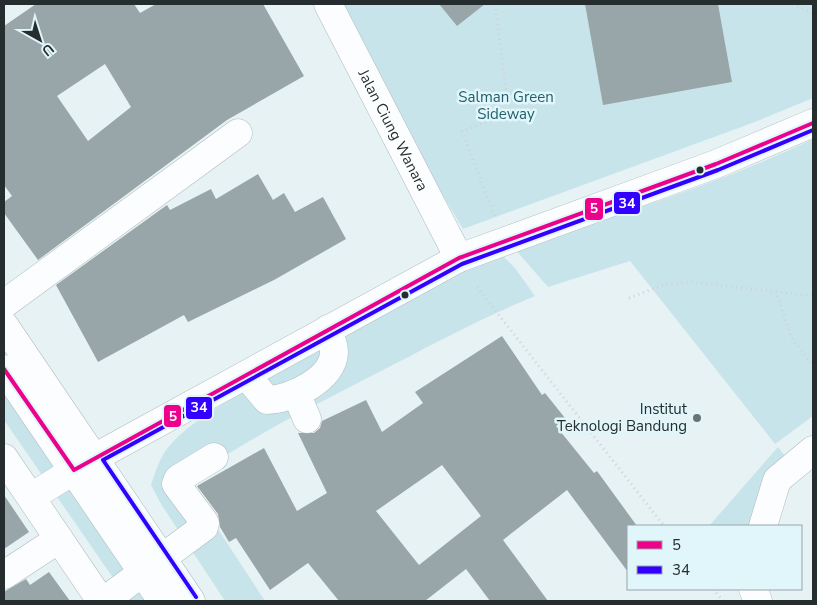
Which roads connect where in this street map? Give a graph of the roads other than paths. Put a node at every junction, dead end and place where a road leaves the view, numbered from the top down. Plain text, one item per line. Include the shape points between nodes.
1 (328, 4) edge
2 (813, 123) edge
3 (238, 133) dead end
4 (459, 258) junction
5 (4, 304) edge
6 (4, 325) edge
7 (328, 329) junction
8 (4, 369) edge
9 (246, 375) junction
10 (296, 392) junction
11 (308, 419) dead end
12 (813, 450) edge
13 (214, 457) dead end
14 (4, 458) edge
15 (84, 464) junction
16 (39, 491) junction
17 (763, 525) edge
18 (59, 539) junction
19 (152, 566) junction
20 (4, 576) edge
21 (102, 601) edge
22 (162, 601) edge
23 (191, 601) edge

1 - 4 street, Jalan Ciung Wanara
2 - 4 street via 716,164
3 - 5 street
4 - 7 street
6 - 15 street
7 - 9 street
7 - 10 street via 334,351 331,366 319,379
8 - 15 street
9 - 10 street via 267,400 281,400
9 - 15 street
10 - 11 street
12 - 17 street via 778,480
13 - 19 street via 178,479 176,484 205,523 204,527
14 - 16 street
15 - 16 street
15 - 19 street
16 - 18 street
18 - 20 street
18 - 21 street
19 - 21 street
19 - 22 street
19 - 23 street

